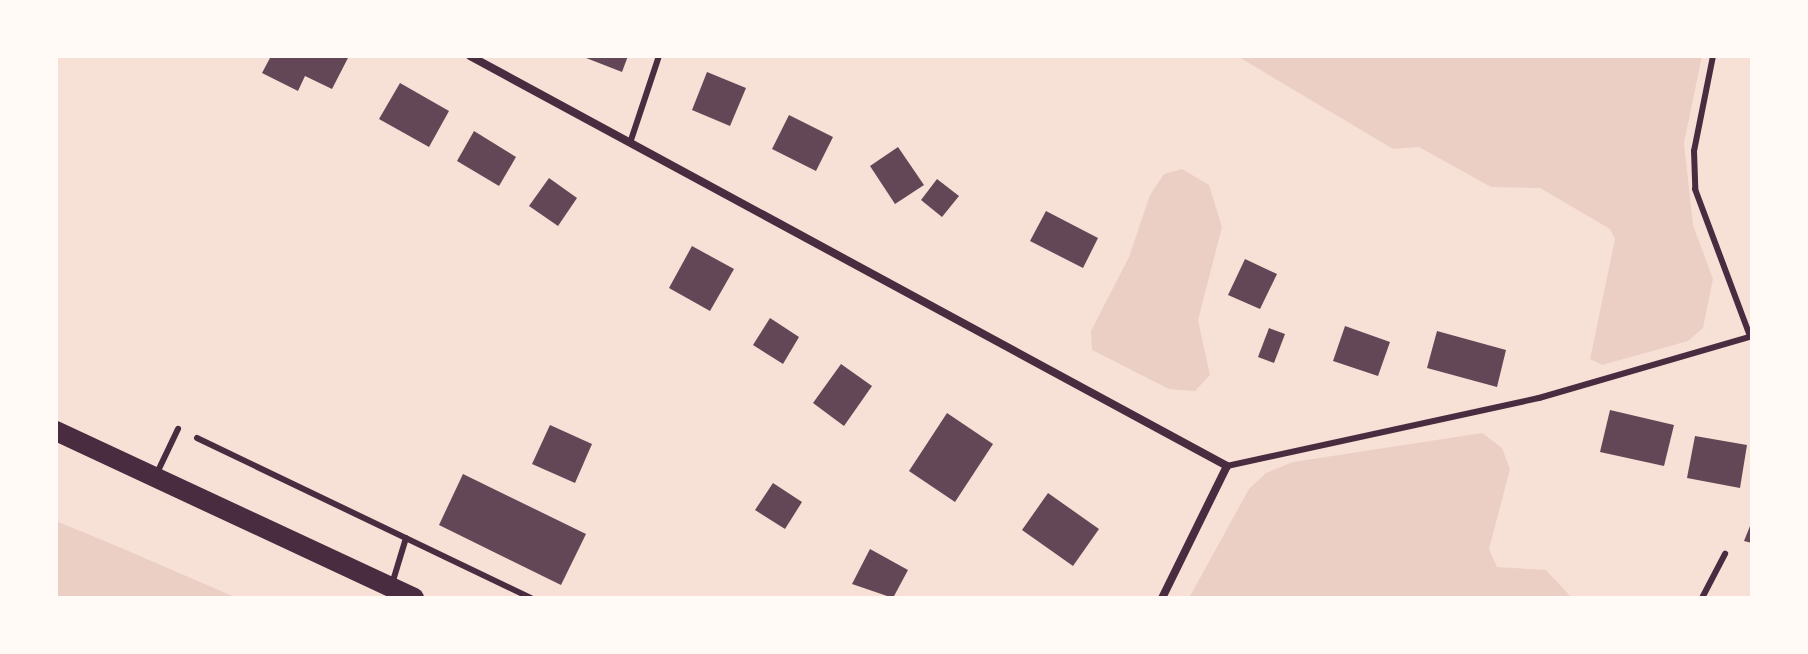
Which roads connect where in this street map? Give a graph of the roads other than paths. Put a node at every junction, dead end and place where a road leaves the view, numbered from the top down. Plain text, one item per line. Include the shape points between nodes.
1 (470, 56) edge
2 (659, 56) edge
3 (1713, 56) edge
4 (629, 145) junction
5 (1751, 336) edge
6 (178, 429) dead end
7 (56, 431) edge
8 (197, 438) dead end
9 (1227, 466) junction
10 (155, 478) junction
11 (406, 538) junction
12 (1725, 554) dead end
13 (391, 587) junction
14 (414, 598) edge
15 (531, 598) edge
16 (1162, 598) edge
17 (1702, 598) edge

1 - 4 street
2 - 4 lane
3 - 5 lane via 1694,151 1695,189
4 - 9 street
5 - 9 lane via 1539,398
6 - 10 lane
7 - 10 main road
8 - 11 lane
9 - 16 street
10 - 13 main road
11 - 13 lane
11 - 15 lane
12 - 17 lane
13 - 14 main road

